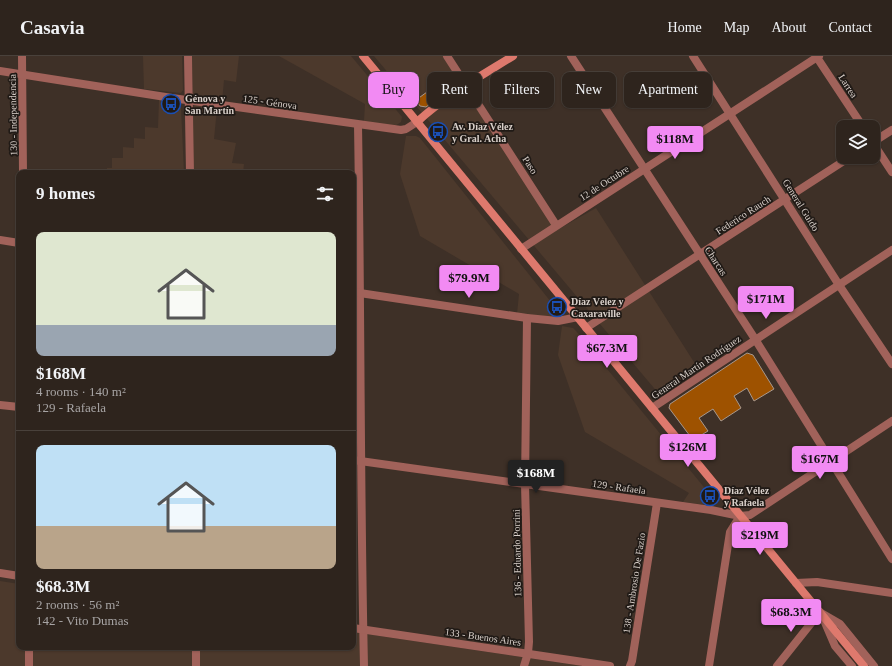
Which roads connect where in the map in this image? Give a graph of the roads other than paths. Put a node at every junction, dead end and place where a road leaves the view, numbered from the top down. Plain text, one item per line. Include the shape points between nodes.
1 (22, 56) edge
2 (188, 56) edge
3 (363, 56) edge
4 (447, 56) edge
5 (513, 56) edge
6 (571, 56) edge
7 (693, 56) edge
8 (818, 56) edge
9 (0, 71) edge
10 (457, 72) edge
11 (22, 74) junction
12 (482, 76) edge
13 (189, 100) junction
14 (434, 108) edge
15 (480, 108) edge
16 (730, 113) junction
17 (859, 120) edge
18 (417, 122) junction
19 (358, 124) junction
20 (892, 130) edge
21 (880, 138) edge
22 (880, 153) edge
23 (839, 164) edge
24 (644, 169) junction
25 (23, 170) edge
26 (190, 170) edge
27 (892, 172) edge
28 (785, 199) junction
29 (556, 225) junction
30 (0, 240) edge
31 (16, 243) edge
32 (521, 249) junction
33 (892, 250) edge
34 (700, 254) junction
35 (839, 285) junction
36 (357, 292) edge
37 (578, 317) junction
38 (527, 318) junction
39 (586, 328) junction
40 (755, 340) junction
41 (892, 364) edge
42 (0, 405) edge
43 (16, 407) edge
44 (652, 408) junction
45 (892, 421) edge
46 (357, 460) edge
47 (831, 461) junction
48 (526, 484) junction
49 (658, 503) junction
50 (740, 516) junction
51 (892, 559) edge
52 (0, 573) edge
53 (16, 576) edge
54 (796, 583) junction
55 (892, 593) edge
56 (820, 612) junction
57 (356, 628) edge
58 (363, 629) junction
59 (29, 650) edge
60 (196, 650) edge
61 (528, 653) junction
62 (29, 666) edge
63 (196, 666) edge
64 (364, 666) edge
65 (524, 666) edge
66 (610, 666) edge
67 (630, 666) edge
68 (709, 666) edge
69 (777, 666) edge
70 (852, 666) edge
71 (864, 666) edge
72 (874, 666) edge

1 - 11 street, 130 - Independencia
2 - 13 street
3 - 18 main road
4 - 10 street, Paso
5 - 12 main road
6 - 24 street, Charcas
7 - 16 street, General Guido
8 - 16 street, 12 de Octubre
8 - 17 street, Larrea
9 - 11 street, 125 - Génova
11 - 13 street, 125 - Génova
11 - 25 street, 130 - Independencia
13 - 19 street, 125 - Génova
13 - 26 street
14 - 18 main road
15 - 29 street, Paso
16 - 24 street, 12 de Octubre
16 - 28 street, General Guido
18 - 19 street, 125 - Génova via 401,130
18 - 32 main road
19 - 36 street
20 - 21 street
22 - 27 street
23 - 28 street, Federico Rauch
24 - 29 street, 12 de Octubre
24 - 34 street, Charcas
28 - 34 street, Federico Rauch
28 - 35 street, General Guido
29 - 32 street, 12 de Octubre
30 - 31 street
32 - 37 main road
33 - 35 street, General Martín Rodríguez
34 - 39 street, Federico Rauch
34 - 40 street, Charcas
35 - 40 street, General Martín Rodríguez
35 - 41 street, General Guido
36 - 38 street
36 - 46 street
37 - 38 street via 558,321
37 - 39 main road
38 - 48 street, 136 - Eduardo Porrini
39 - 44 main road
40 - 44 street, General Martín Rodríguez
40 - 47 street, Charcas
42 - 43 street
44 - 50 main road
45 - 47 street
46 - 48 street, 129 - Rafaela
46 - 58 street
47 - 50 street via 750,515
47 - 51 street, Charcas
48 - 49 street, 129 - Rafaela
48 - 61 street, 136 - Eduardo Porrini
49 - 50 street, 129 - Rafaela
49 - 67 street, 138 - Ambrosio De Fazio
50 - 54 main road
50 - 68 street via 730,532
52 - 53 street
54 - 55 street via 817,582
54 - 56 main road
56 - 69 street
56 - 70 street via 835,646
56 - 71 main road
56 - 72 street via 840,624
57 - 58 street, 133 - Buenos Aires
58 - 61 street, 133 - Buenos Aires
58 - 64 street
59 - 62 street
60 - 63 street
61 - 65 street, 136 - Eduardo Porrini
61 - 66 street, 133 - Buenos Aires

